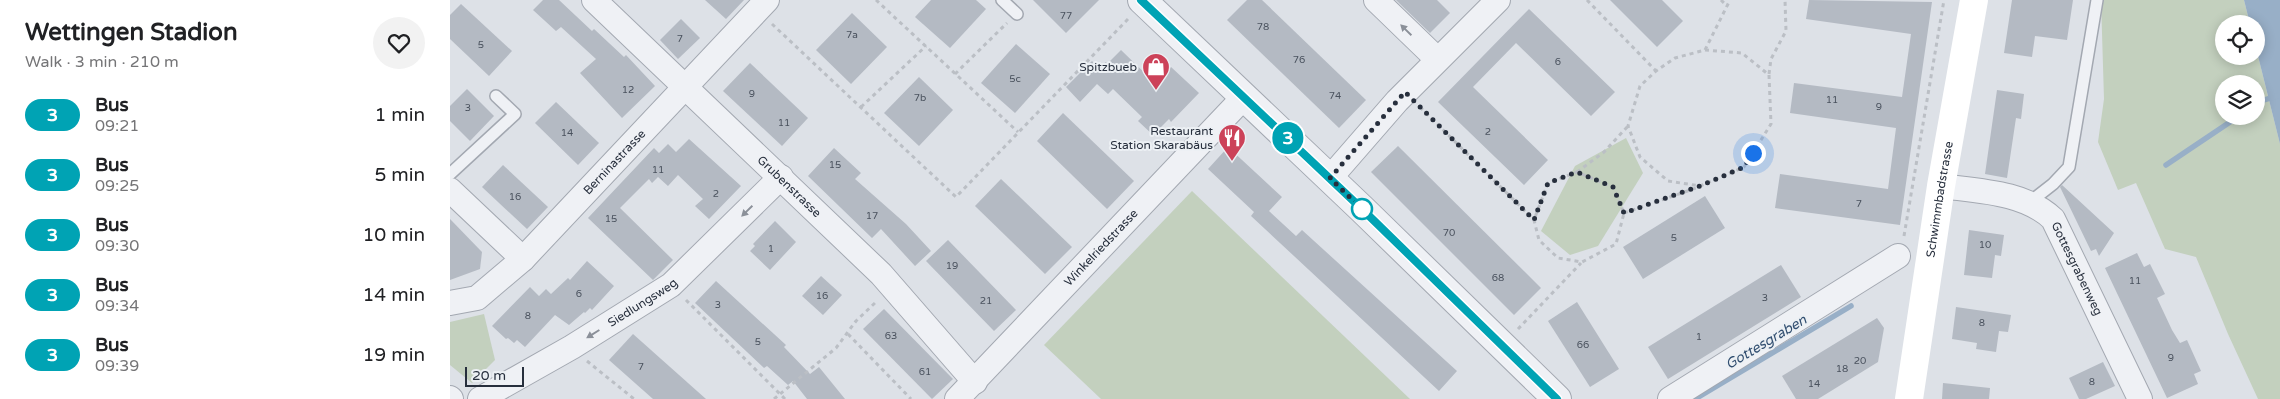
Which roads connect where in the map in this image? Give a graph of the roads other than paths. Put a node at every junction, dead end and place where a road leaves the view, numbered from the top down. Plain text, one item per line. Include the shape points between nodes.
1 (594, 0) edge
2 (1002, 0) edge
3 (1376, 0) edge
4 (1498, 0) edge
5 (1974, 0) edge
6 (2097, 0) edge
7 (1137, 7) edge
8 (766, 9) edge
9 (1016, 14) road end
10 (1437, 60) junction
11 (686, 87) junction
12 (496, 96) dead end
13 (1244, 97) junction
14 (450, 174) edge
15 (782, 177) junction
16 (1330, 178) junction
17 (1941, 186) junction
18 (450, 190) edge
19 (2030, 202) junction
20 (1901, 247) road end
21 (523, 259) junction
22 (450, 303) edge
23 (975, 382) junction
24 (480, 399) edge
25 (957, 399) edge
26 (1557, 399) edge
27 (1670, 399) edge
28 (1909, 399) edge
29 (2140, 399) edge

1 - 11 street, Grubenstrasse
2 - 9 lane
10 -> 3 street
4 - 10 street
5 - 17 main road, Schwimmbadstrasse
6 - 19 lane via 2069,167
7 - 13 street
8 - 11 street, Berninastrasse
10 - 16 street
11 - 15 street, Grubenstrasse
11 - 21 street, Berninastrasse
12 - 14 lane via 515,114
13 - 16 street
13 - 23 street, Winkelriedstrasse
15 - 23 street, Grubenstrasse via 892,287
15 -> 24 street, Siedlungsweg via 671,285 537,368
16 - 26 street
17 - 19 street, Gottesgrabenweg
17 - 28 main road, Schwimmbadstrasse
18 - 21 street
19 - 29 street, Gottesgrabenweg via 2053,219
20 - 27 street
21 - 22 street, Berninastrasse via 476,298
23 - 25 street, Winkelriedstrasse

